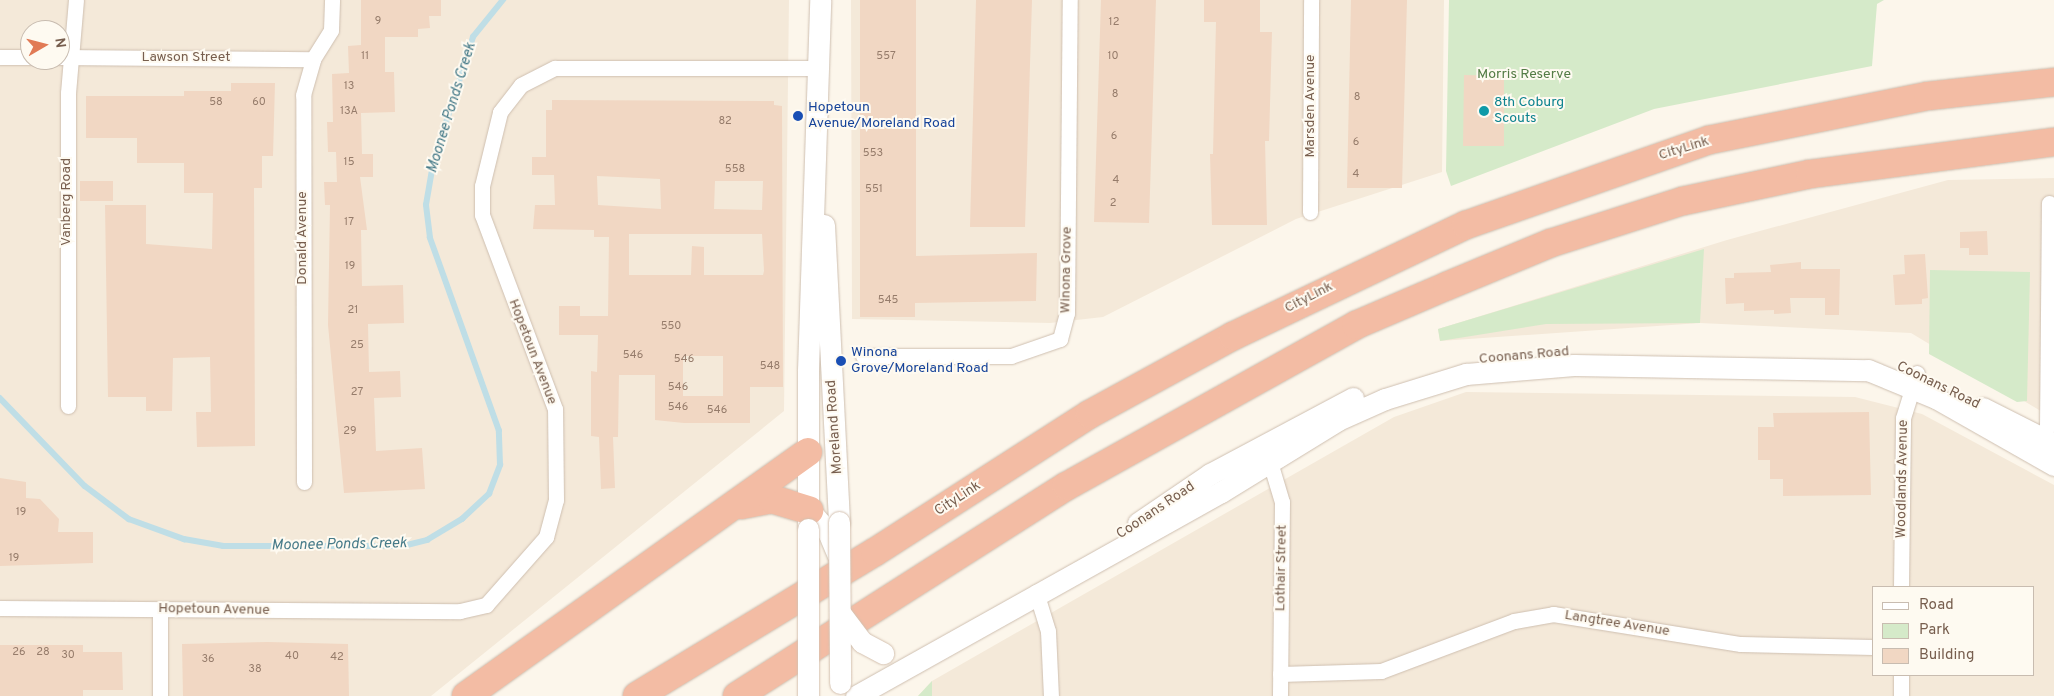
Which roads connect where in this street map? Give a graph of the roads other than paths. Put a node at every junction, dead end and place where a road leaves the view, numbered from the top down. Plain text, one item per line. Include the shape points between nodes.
1 (76, 0) edge
2 (332, 0) edge
3 (820, 0) edge
4 (1070, 0) edge
5 (1311, 0) edge
6 (70, 34) edge
7 (0, 57) edge
8 (20, 57) edge
9 (70, 57) edge
10 (312, 59) junction
11 (819, 68) junction
12 (67, 70) edge
13 (2054, 82) edge
14 (2054, 142) edge
15 (2049, 203) dead end
16 (1310, 212) dead end
17 (863, 356) dead end
18 (1914, 379) junction
19 (68, 406) dead end
20 (2047, 451) edge
21 (808, 452) junction
22 (1267, 453) junction
23 (304, 482) dead end
24 (820, 522) junction
25 (710, 524) junction
26 (1901, 586) edge
27 (1036, 592) junction
28 (0, 608) edge
29 (160, 610) junction
30 (841, 614) junction
31 (1872, 647) edge
32 (922, 659) junction
33 (1280, 674) junction
34 (893, 675) junction
35 (1901, 676) edge
36 (845, 692) edge
37 (160, 696) edge
38 (466, 696) edge
39 (637, 696) edge
40 (737, 696) edge
41 (808, 696) edge
42 (888, 696) edge
43 (1051, 696) edge
44 (1280, 696) edge
45 (1901, 696) edge

1 - 6 street, Vanberg Road
2 - 10 street, Donald Avenue via 331,30
3 - 11 street, Moreland Road
4 - 17 street, Winona Grove via 1067,313 1060,339 1011,356
5 - 16 street, Marsden Avenue
7 - 8 street
9 - 10 street, Lawson Street
10 - 23 street, Donald Avenue via 303,95
11 - 21 street, Moreland Road
11 - 24 street, Moreland Road
11 - 29 street, Hopetoun Avenue via 555,68 521,85 500,112 482,186 482,215 554,409 556,500 546,537 486,605 460,612
12 - 19 street, Vanberg Road
13 - 39 highway, CityLink via 1928,96 1709,140 1586,179 1466,224 1242,332 1090,414 875,552
14 - 40 highway via 1810,174 1683,201 1551,243 1447,286 1356,325 1067,486
15 - 20 street
18 - 20 street, Coonans Road
18 - 22 street, Coonans Road via 1881,360 1833,354 1581,351 1500,356 1462,362 1372,389
18 - 26 street, Woodlands Avenue via 1903,418
21 - 24 street, Moreland Road
21 - 25 highway
22 - 27 street, Coonans Road via 1210,474
22 - 33 street, Lothair Street via 1282,502
24 - 25 highway via 772,499 739,506
24 - 30 street, Moreland Road, bridge via 841,562
24 - 41 street, Moreland Road, bridge
25 - 38 highway
27 - 32 street, Coonans Road
27 - 43 street via 1048,631
28 - 29 street, Hopetoun Avenue
29 - 37 street
30 - 32 street, bridge via 862,642 883,653
30 - 36 street, Moreland Road, bridge
31 - 33 street, Langtree Avenue via 1741,644 1553,614 1514,621 1382,670
32 - 34 street, Coonans Road
33 - 44 street, Lothair Street
34 - 36 street, Coonans Road
34 - 42 street
35 - 45 street

